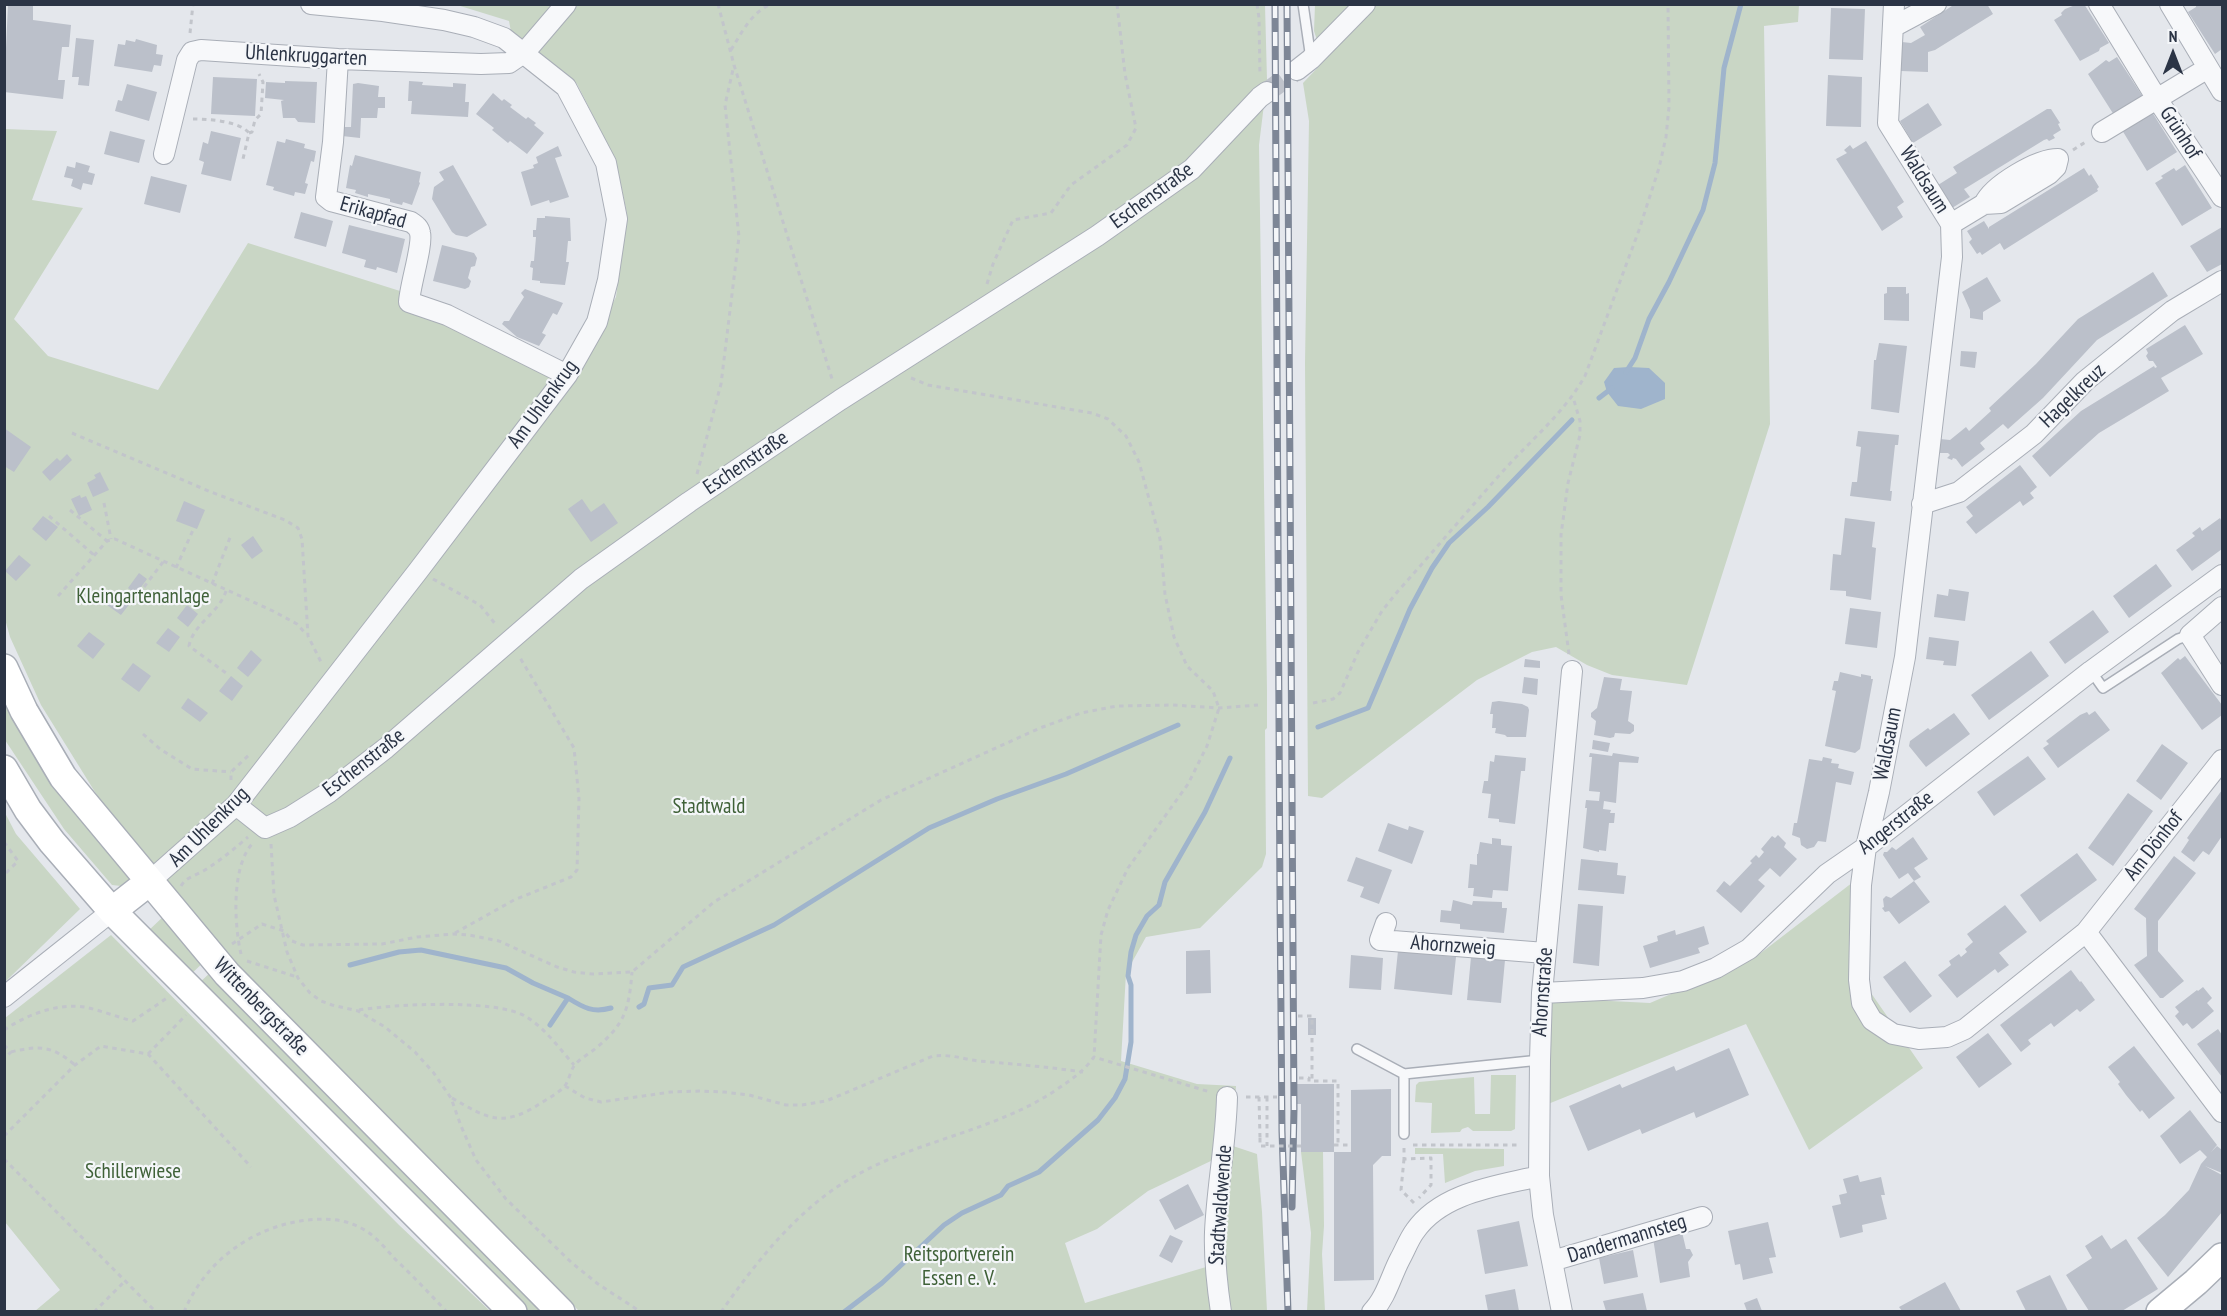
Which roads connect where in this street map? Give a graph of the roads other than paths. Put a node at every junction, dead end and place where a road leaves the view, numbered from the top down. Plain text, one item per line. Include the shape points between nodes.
1 (311, 4) edge
2 (566, 4) edge
3 (1303, 4) edge
4 (1365, 4) edge
5 (1894, 4) edge
6 (1936, 4) edge
7 (2099, 4) edge
8 (2170, 4) edge
9 (1893, 27) junction
10 (525, 52) junction
11 (338, 59) junction
12 (1304, 64) joint
13 (2208, 68) junction
14 (2223, 91) edge
15 (1264, 95) tunnel mouth
16 (2157, 99) junction
17 (2102, 132) road end
18 (164, 154) dead end
19 (2058, 159) road end
20 (2223, 197) edge
21 (1951, 224) junction
22 (2223, 281) edge
23 (567, 375) junction
24 (1922, 504) junction
25 (2223, 575) edge
26 (2223, 607) edge
27 (2190, 635) junction
28 (4, 668) edge
29 (1572, 671) road end
30 (2091, 671) junction
31 (2223, 685) edge
32 (2223, 760) edge
33 (4, 769) edge
34 (236, 805) junction
35 (1866, 847) junction
36 (149, 882) junction
37 (112, 911) junction
38 (1386, 922) dead end
39 (2086, 932) junction
40 (1545, 953) junction
41 (1542, 993) junction
42 (4, 997) edge
43 (1357, 1049) dead end
44 (1540, 1060) junction
45 (1404, 1074) junction
46 (1227, 1097) road end
47 (2223, 1112) edge
48 (1404, 1134) dead end
49 (1539, 1176) junction
50 (1701, 1216) dead end
51 (2223, 1257) edge
52 (1552, 1261) junction
53 (513, 1311) edge
54 (561, 1311) edge
55 (1221, 1311) edge
56 (1372, 1311) edge
57 (1562, 1311) edge
58 (2160, 1311) edge

1 - 10 street, Am Uhlenkrug via 444,20 504,38
2 - 10 street
3 - 12 lane
4 - 12 street
5 - 9 street, Waldsaum
6 - 9 street
7 - 16 street, Grünhof
8 - 13 street
9 - 21 street, Waldsaum via 1888,123
10 - 11 street, Uhlenkruggarten via 509,63
10 - 23 street, Am Uhlenkrug via 566,87 606,163 616,219 608,280 597,322
11 - 18 street, Uhlenkruggarten via 192,52
11 - 23 street, Erikapfad via 326,197 411,222 418,228 420,245 409,302 447,315
13 - 14 street
13 - 16 street, Grünhof
15 - 34 street, Eschenstraße via 1192,169 1097,236 840,400 581,579 386,748 328,793 290,817 265,826
16 - 17 street
16 - 20 street, Grünhof
19 - 21 street via 2049,174 2001,204 1984,204
21 - 24 street, Waldsaum via 1952,257
22 - 24 street, Hagelkreuz via 2172,311 2085,381 2034,434 1959,492
23 - 34 street, Am Uhlenkrug
24 - 35 street, Waldsaum via 1905,657
25 - 30 street, Angerstraße
26 - 27 street
27 - 30 lane via 2103,688
27 - 31 street
28 - 36 main road, Wittenbergstraße via 63,777
29 - 40 street, Ahornstraße
30 - 35 street, Angerstraße
32 - 39 street, Am Dönhof
33 - 37 main road, Wittenbergstraße via 46,834
34 - 36 street, Am Uhlenkrug
35 - 39 street, Waldsaum via 1861,885 1862,1003 1872,1020 1893,1034 1920,1039 1947,1037 1965,1029
35 - 41 street, Angerstraße via 1827,874 1749,949 1716,968 1683,981 1642,988
36 - 37 main road
36 - 54 main road, Wittenbergstraße via 227,974
37 - 42 street
37 - 53 main road, Wittenbergstraße
38 - 40 street, Ahornzweig via 1380,940
39 - 47 street
40 - 41 street, Ahornstraße
41 - 44 street, Ahornstraße
43 - 45 lane
44 - 45 lane
44 - 49 street, Ahornstraße
45 - 48 lane
46 - 55 street, Stadtwaldwende via 1215,1232 1215,1274
49 - 52 street, Ahornstraße
49 - 56 street via 1474,1192 1432,1214 1416,1230 1379,1305
50 - 52 street, Dandermannsteg
51 - 58 main road
52 - 57 street, Ahornstraße

